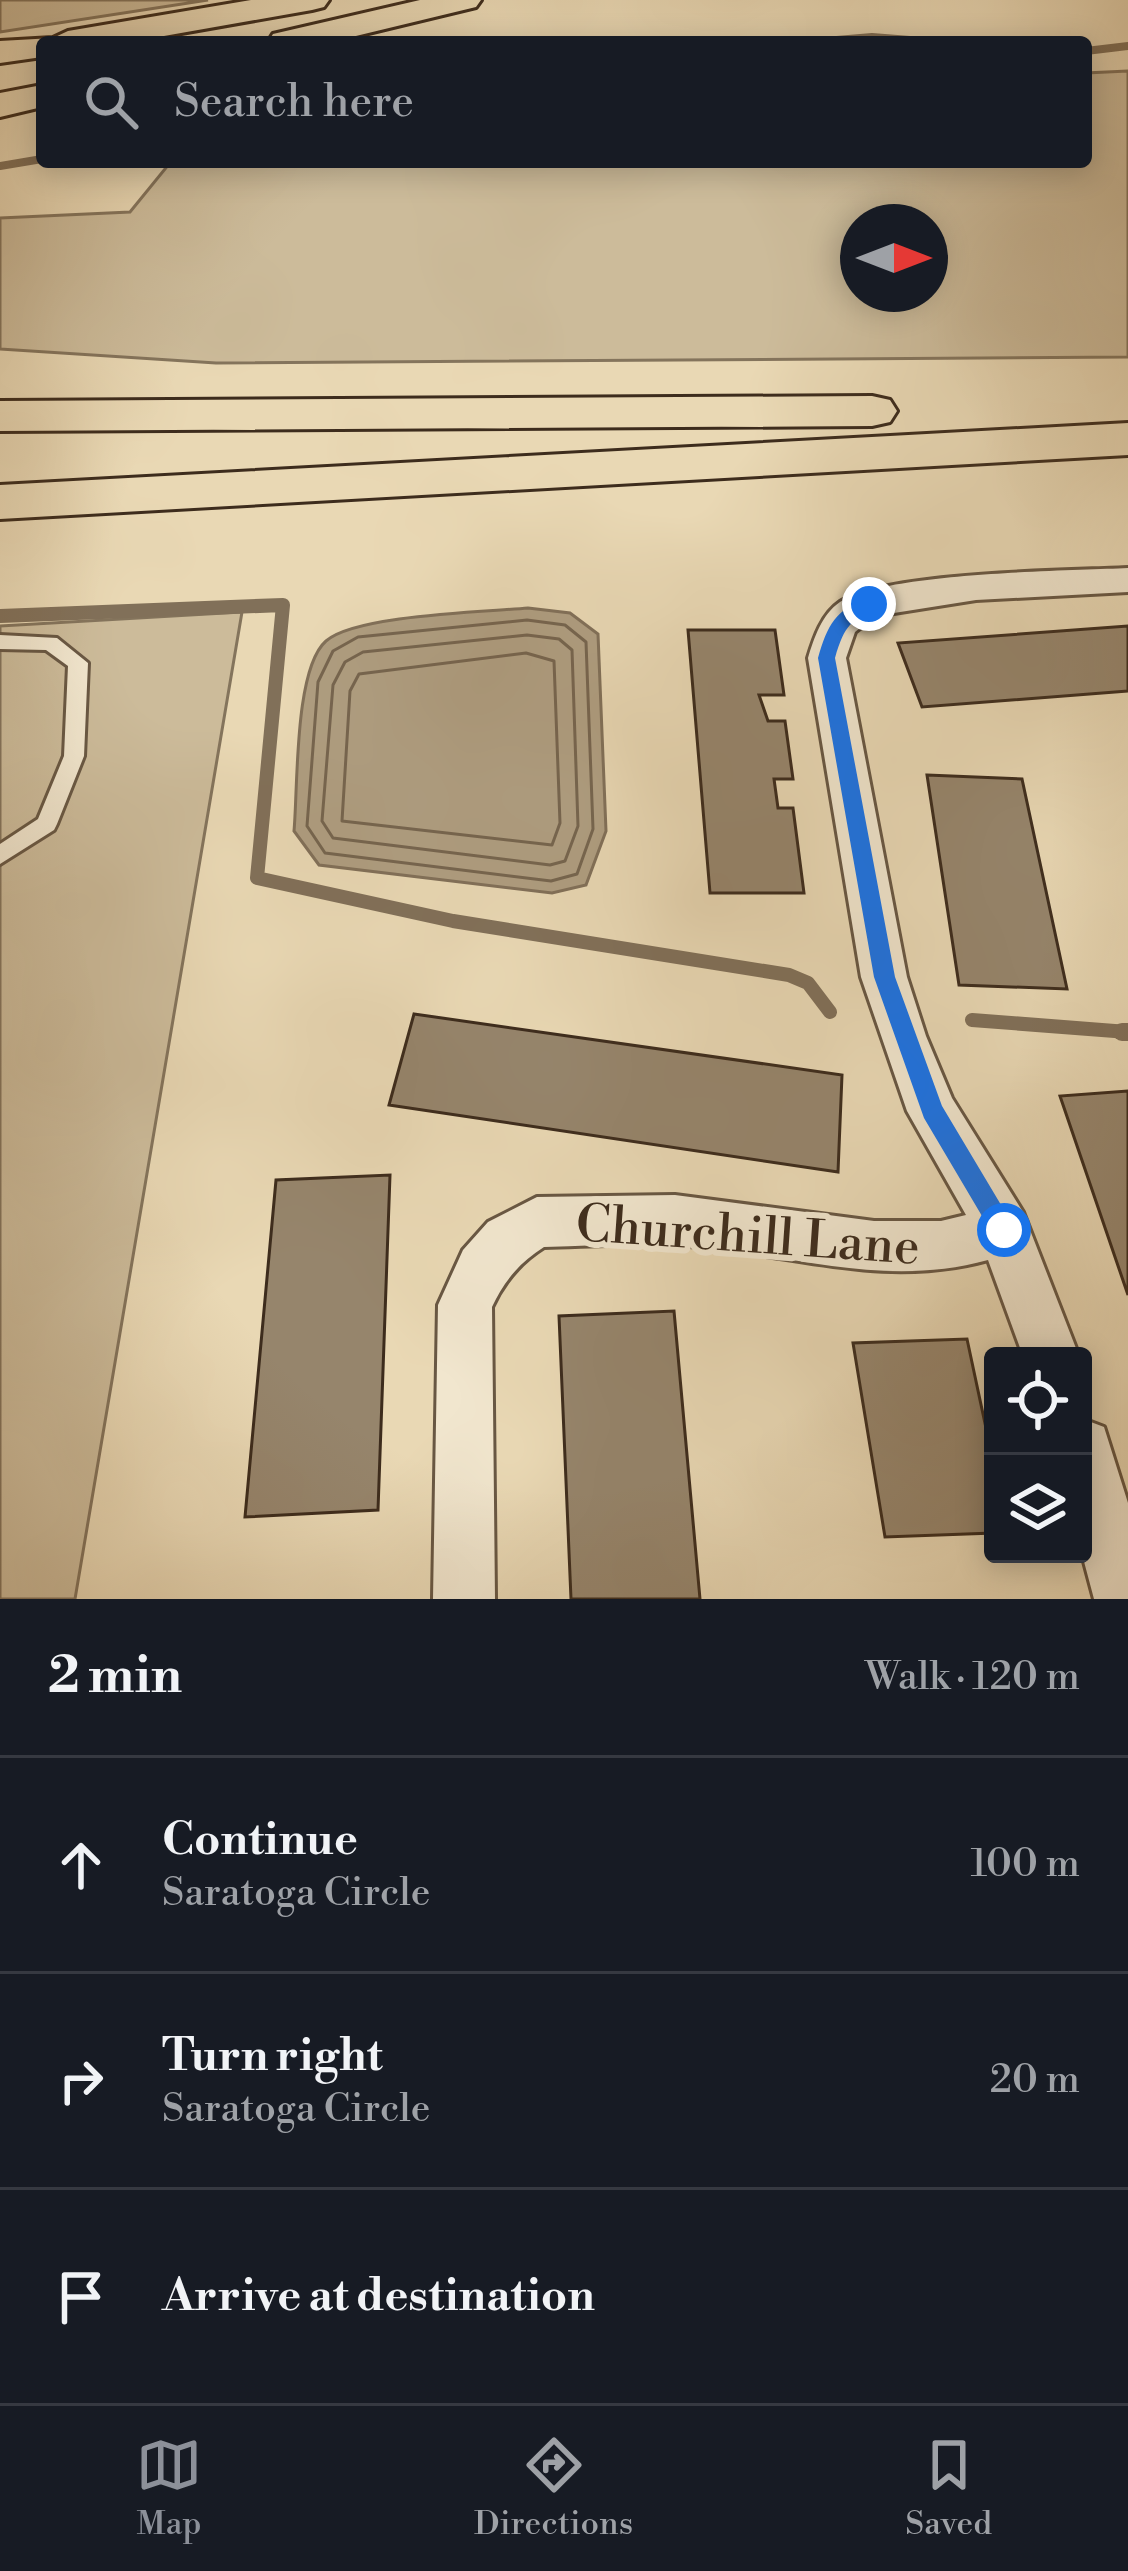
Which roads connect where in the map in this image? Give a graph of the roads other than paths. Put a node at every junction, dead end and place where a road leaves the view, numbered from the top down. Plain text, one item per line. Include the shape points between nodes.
1 (312, 0) edge
2 (464, 0) edge
3 (388, 19) junction
4 (103, 36) edge
5 (293, 36) edge
6 (313, 36) edge
7 (36, 47) edge
8 (0, 52) edge
9 (36, 78) edge
10 (0, 83) edge
11 (36, 97) edge
12 (0, 105) edge
13 (1128, 409) edge
14 (0, 416) edge
15 (1128, 439) edge
16 (0, 502) edge
17 (1128, 580) edge
18 (0, 642) edge
19 (0, 855) edge
20 (1004, 1230) junction
21 (1048, 1347) edge
22 (1085, 1455) edge
23 (464, 1599) edge
24 (1125, 1599) edge

1 - 4 highway
2 - 3 highway
3 - 5 highway
3 - 6 highway
7 - 8 highway
9 - 10 highway
11 - 12 highway
13 - 14 highway
15 - 16 highway
17 - 20 street via 869,604 852,609 835,629 826,658 884,977 902,1036 932,1111
18 - 19 lane via 50,643 78,663 74,756 46,824
20 - 21 street
20 - 23 street, Churchill Lane via 941,1247 874,1247 617,1219 537,1222 507,1240 466,1305
22 - 24 street

